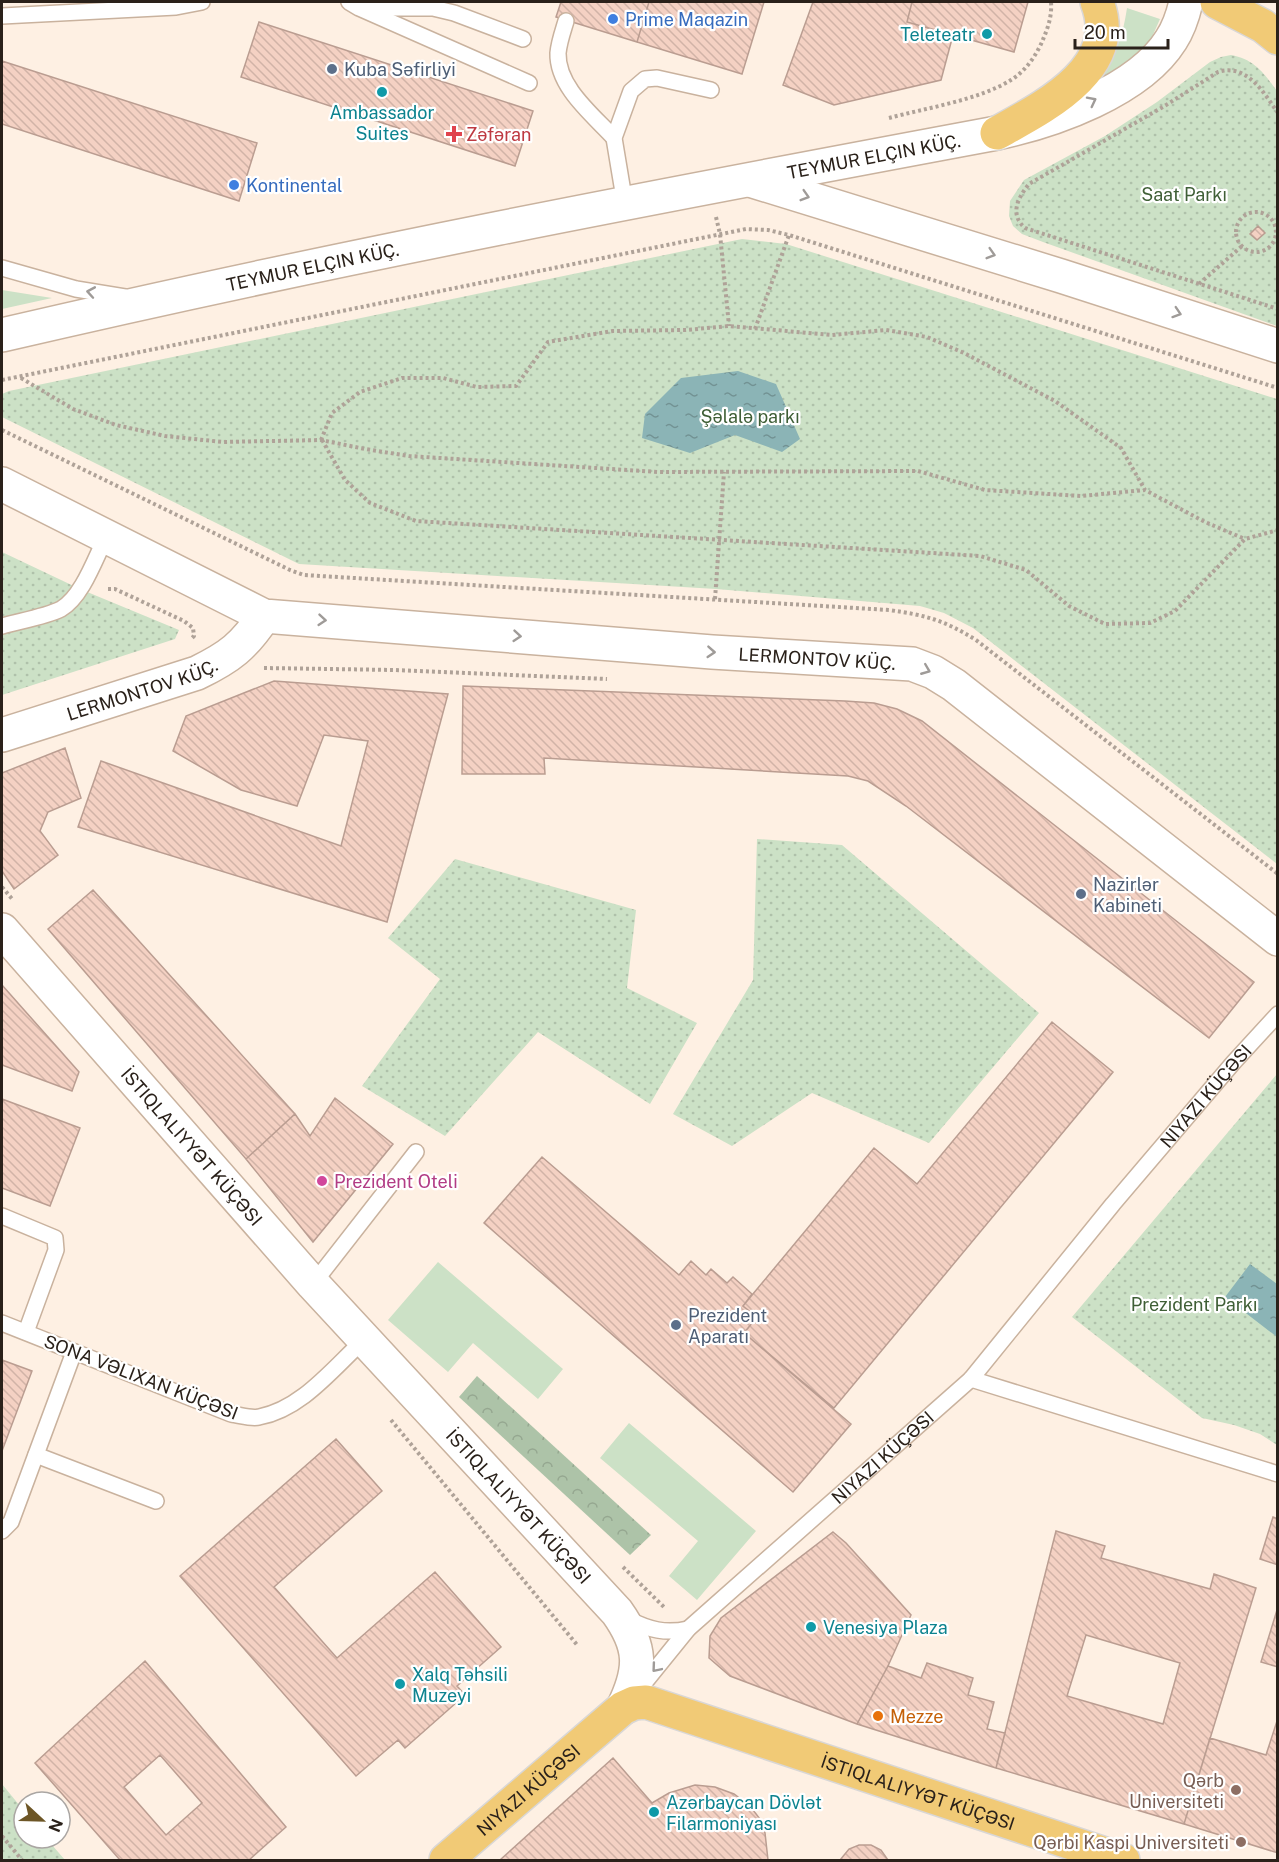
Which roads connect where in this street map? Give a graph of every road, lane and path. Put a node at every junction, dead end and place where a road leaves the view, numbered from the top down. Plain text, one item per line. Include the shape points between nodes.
1 (202, 2) edge
2 (1051, 2) edge
3 (1097, 2) edge
4 (1186, 2) edge
5 (1217, 2) edge
6 (354, 4) edge
7 (2, 16) edge
8 (566, 21) dead end
9 (1278, 38) edge
10 (523, 39) dead end
11 (529, 83) dead end
12 (711, 90) dead end
13 (1278, 113) edge
14 (886, 118) dead end
15 (997, 133) junction
16 (614, 138) junction
17 (749, 179) junction
18 (708, 187) junction
19 (625, 204) junction
20 (1278, 219) edge
21 (1273, 223) junction
22 (720, 234) junction
23 (789, 235) junction
24 (1242, 246) junction
25 (2, 268) edge
26 (1199, 284) junction
27 (149, 301) junction
28 (1278, 309) edge
29 (729, 326) junction
30 (755, 329) junction
31 (2, 335) edge
32 (1278, 346) edge
33 (20, 378) junction
34 (2, 380) edge
35 (1278, 388) edge
36 (321, 440) junction
37 (724, 472) junction
38 (2, 483) edge
39 (1145, 490) junction
40 (1278, 530) edge
41 (106, 537) junction
42 (1245, 538) junction
43 (720, 541) junction
44 (80, 590) junction
45 (715, 599) dead end
46 (264, 616) junction
47 (2, 626) edge
48 (189, 641) dead end
49 (395, 670) dead end
50 (616, 679) dead end
51 (2, 735) edge
52 (2, 930) edge
53 (1278, 939) edge
54 (1278, 1014) edge
55 (416, 1152) dead end
56 (2, 1216) edge
57 (313, 1284) junction
58 (2, 1323) edge
59 (26, 1332) junction
60 (364, 1340) junction
61 (74, 1352) junction
62 (971, 1379) junction
63 (36, 1455) junction
64 (1278, 1474) edge
65 (156, 1501) dead end
66 (2, 1531) edge
67 (617, 1612) junction
68 (688, 1629) junction
69 (623, 1708) junction
70 (2, 1836) edge
71 (22, 1860) edge
72 (446, 1860) edge
73 (1124, 1860) edge

1 - 7 lane via 176,7
2 - 14 path via 1050,22 1041,46 1013,80 986,92
3 - 15 main road via 1103,26 1101,41 1083,73 1042,108
15 -> 4 main road, TEYMUR ELÇIN KÜÇ. via 1066,114 1124,83 1164,49
5 - 9 main road
6 - 10 lane via 433,8
6 - 11 lane
8 - 16 lane via 558,54 565,80
12 - 16 lane via 657,78 645,80 631,91
13 - 26 path via 1249,77 1235,71 1218,72 1029,184 1021,194 1016,215 1025,228
15 - 17 main road, TEYMUR ELÇIN KÜÇ.
16 - 19 lane
17 - 18 main road, TEYMUR ELÇIN KÜÇ.
17 -> 32 main road
18 - 19 main road, TEYMUR ELÇIN KÜÇ.
18 - 22 path
19 - 27 main road, TEYMUR ELÇIN KÜÇ.
20 - 21 path
21 - 24 path via 1276,233 1271,246 1252,252
21 - 24 path via 1262,213 1244,216 1236,233
22 - 23 path via 746,229
22 - 29 path
22 - 33 path
23 - 30 path
23 - 35 path
24 - 26 path
27 -> 25 lane via 76,289
26 - 28 path
27 - 31 main road, TEYMUR ELÇIN KÜÇ.
29 - 30 path
29 - 36 path via 613,331 548,342 516,386 477,387 443,378 402,378 360,392 332,413
30 - 39 path via 832,335 886,330 927,337 1055,401 1121,448
33 - 34 path
33 - 36 path via 73,409 116,425 165,436 222,442
36 - 37 path via 410,456 658,472
36 - 43 path via 345,480 370,503 416,521
37 - 39 path via 918,471 985,490 1081,496
37 - 43 path
38 - 41 main road, LERMONTOV KÜÇ.
39 - 42 path
40 - 42 path
41 - 44 lane
41 - 46 main road, LERMONTOV KÜÇ.
42 - 43 path via 1174,611 1150,623 1105,624 1069,606 1026,570 980,556
43 - 45 path
44 - 47 lane via 59,610
44 - 48 path via 115,589 193,628 194,636
46 - 51 main road, LERMONTOV KÜÇ. via 236,650 197,673
46 -> 53 main road, LERMONTOV KÜÇ. via 912,664 954,685
49 - 50 path
52 - 57 main road, İSTIQLALIYYƏT KÜÇƏSI
54 - 62 lane, NIYAZI KÜÇƏSI via 1128,1187
55 - 57 lane
56 - 59 lane via 55,1238 56,1250
57 - 60 main road, İSTIQLALIYYƏT KÜÇƏSI
58 - 59 lane, SONA VƏLIXAN KÜÇƏSI
59 - 61 lane, SONA VƏLIXAN KÜÇƏSI
60 - 61 lane, SONA VƏLIXAN KÜÇƏSI via 302,1398 280,1411 256,1418 231,1414
60 - 67 main road, İSTIQLALIYYƏT KÜÇƏSI
61 - 63 lane
62 - 64 lane
62 - 68 lane, NIYAZI KÜÇƏSI
63 - 65 lane
63 - 66 lane via 11,1522
67 - 68 lane via 641,1626 662,1632
67 - 69 main road, İSTIQLALIYYƏT KÜÇƏSI via 633,1636 636,1659 635,1680
68 -> 69 lane, NIYAZI KÜÇƏSI
69 - 72 main road, NIYAZI KÜÇƏSI
69 - 73 main road, İSTIQLALIYYƏT KÜÇƏSI via 634,1703 655,1704
70 - 71 path

